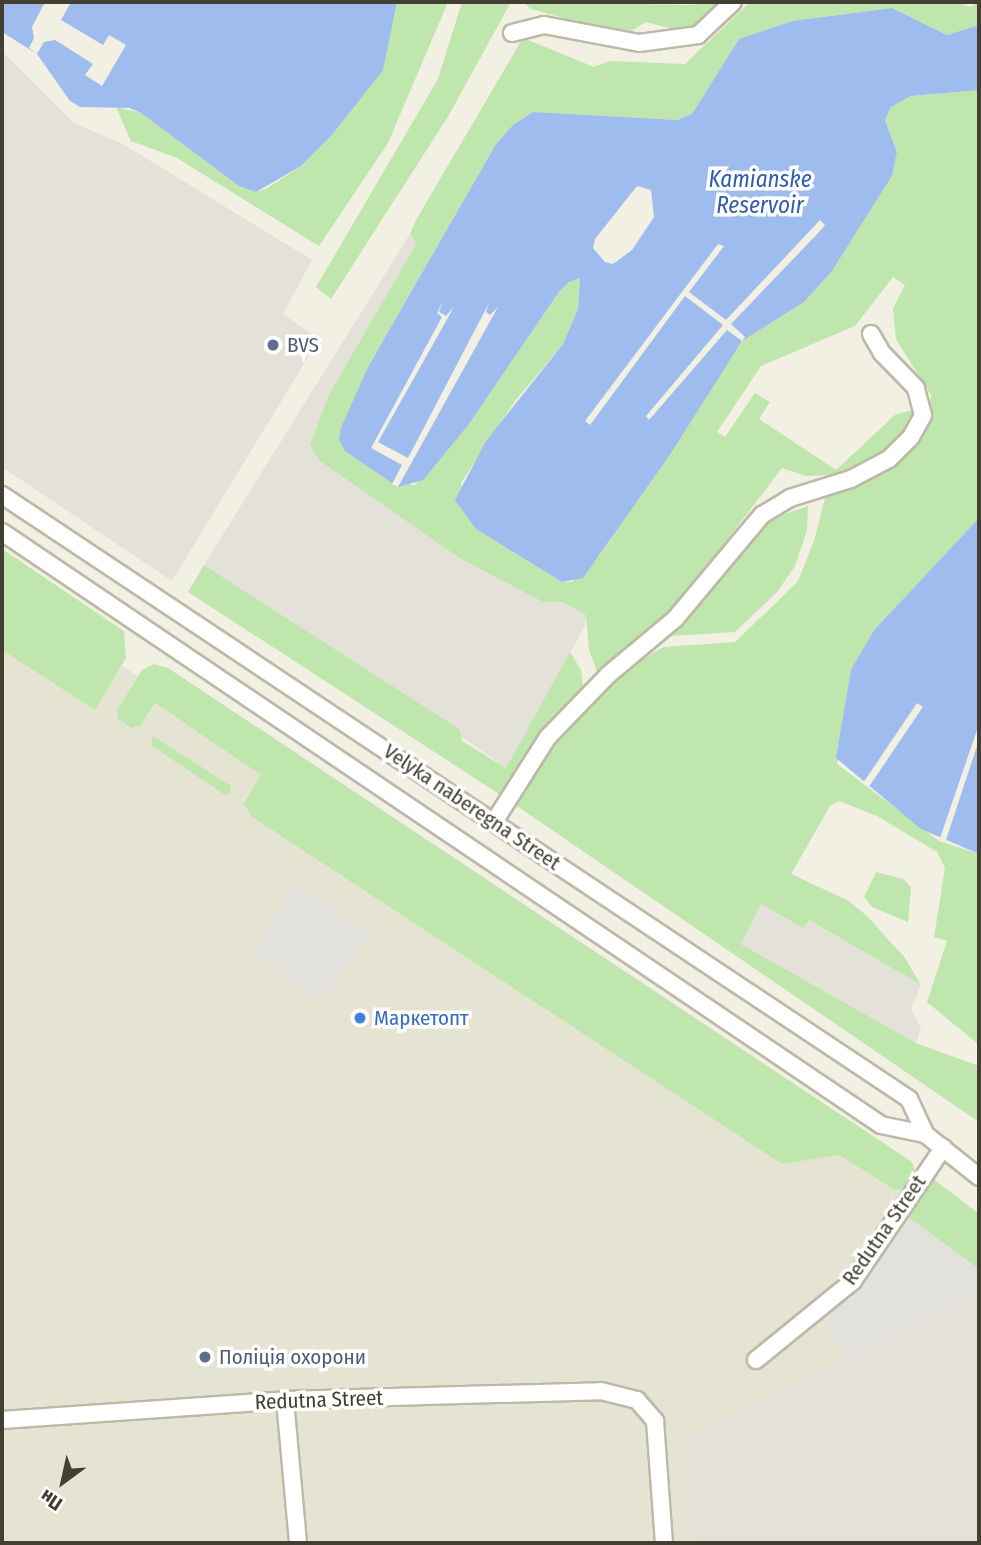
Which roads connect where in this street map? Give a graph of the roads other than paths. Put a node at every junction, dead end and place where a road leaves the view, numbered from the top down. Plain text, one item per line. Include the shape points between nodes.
1 (733, 2) edge
2 (512, 33) dead end
3 (871, 334) dead end
4 (2, 495) edge
5 (2, 532) edge
6 (494, 822) junction
7 (925, 1134) junction
8 (943, 1148) junction
9 (979, 1177) edge
10 (756, 1360) dead end
11 (285, 1400) junction
12 (2, 1420) edge
13 (298, 1543) edge
14 (664, 1543) edge

1 - 2 street via 698,35 639,43 544,25
3 - 6 street via 916,388 923,415 911,438 889,459 851,480 790,498 762,515 675,619 608,675 548,737
4 - 6 street, Velyka naberegna Street
5 - 7 street, Velyka naberegna Street via 881,1125
6 - 7 street, Velyka naberegna Street via 909,1099
7 - 8 street, Velyka naberegna Street
8 - 9 street, Velyka naberegna Street
8 - 10 street, Redutna Street via 853,1281
11 - 12 street, Redutna Street
11 - 13 street
11 - 14 street, Redutna Street via 601,1391 637,1400 654,1421

